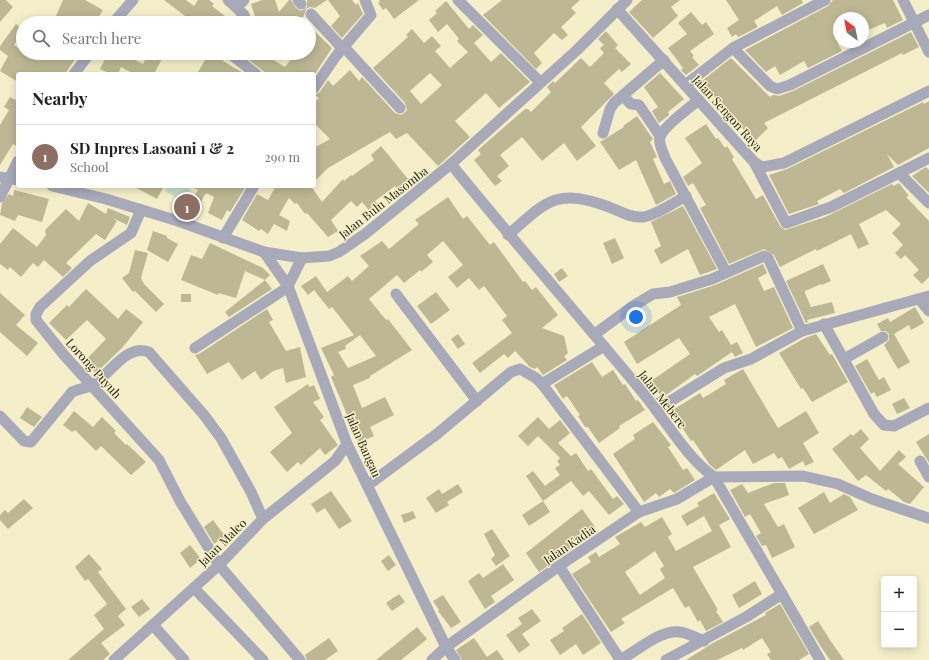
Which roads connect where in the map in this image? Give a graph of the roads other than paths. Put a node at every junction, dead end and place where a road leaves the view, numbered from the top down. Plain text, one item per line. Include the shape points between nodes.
1 (133, 0) edge
2 (366, 0) edge
3 (458, 0) edge
4 (627, 0) edge
5 (824, 0) edge
6 (903, 0) edge
7 (236, 2) edge
8 (617, 9) junction
9 (929, 15) edge
10 (119, 16) edge
11 (244, 16) edge
12 (316, 19) edge
13 (915, 22) junction
14 (343, 47) junction
15 (733, 48) junction
16 (929, 52) edge
17 (85, 60) edge
18 (239, 60) edge
19 (664, 60) junction
20 (76, 72) edge
21 (254, 72) edge
22 (540, 82) junction
23 (686, 84) junction
24 (316, 85) edge
25 (929, 91) edge
26 (623, 96) junction
27 (698, 100) junction
28 (400, 108) dead end
29 (603, 132) dead end
30 (660, 136) junction
31 (929, 158) edge
32 (754, 162) junction
33 (451, 164) junction
34 (16, 165) edge
35 (899, 173) junction
36 (9, 178) edge
37 (60, 188) edge
38 (253, 188) edge
39 (686, 196) junction
40 (0, 197) edge
41 (929, 203) edge
42 (141, 210) junction
43 (508, 234) junction
44 (223, 238) junction
45 (264, 252) junction
46 (302, 258) junction
47 (726, 272) junction
48 (288, 287) junction
49 (396, 294) dead end
50 (924, 297) edge
51 (929, 311) edge
52 (824, 324) junction
53 (802, 331) junction
54 (595, 334) junction
55 (883, 337) dead end
56 (604, 346) junction
57 (195, 348) dead end
58 (844, 359) junction
59 (542, 384) junction
60 (92, 386) junction
61 (477, 402) junction
62 (929, 408) edge
63 (656, 410) junction
64 (0, 416) edge
65 (347, 444) junction
66 (920, 461) dead end
67 (714, 477) junction
68 (929, 477) edge
69 (368, 485) junction
70 (639, 512) junction
71 (929, 518) edge
72 (263, 519) junction
73 (219, 565) junction
74 (559, 566) junction
75 (194, 588) junction
76 (782, 594) junction
77 (153, 625) junction
78 (704, 641) junction
79 (446, 647) junction
80 (114, 660) edge
81 (184, 660) edge
82 (263, 660) edge
83 (300, 660) edge
84 (432, 660) edge
85 (455, 660) edge
86 (666, 660) edge
87 (820, 660) edge

1 - 10 street
2 - 14 street via 371,15
3 - 22 street
4 - 8 street, Jalan Bulu Masomba
5 - 15 street
6 - 13 street
7 - 11 street
8 - 19 street, Jalan Sengon Raya
8 - 22 street, Jalan Bulu Masomba via 577,50
9 - 13 street
12 - 14 street
13 - 15 street via 790,85 777,89 770,86
13 - 16 street
14 - 24 street
14 - 28 street
15 - 23 street
17 - 20 street
18 - 21 street
19 - 23 street, Jalan Sengon Raya
19 - 26 street
22 - 33 street, Jalan Bulu Masomba
23 - 27 street, Jalan Sengon Raya
25 - 32 street, Jalan Sengon Raya via 784,163 766,168
26 - 29 street via 610,109
26 - 30 street via 630,104 639,106
27 - 30 street via 678,116
27 - 32 street, Jalan Sengon Raya
30 - 39 street via 665,158
31 - 35 street
32 - 35 street via 786,223 830,207
33 - 43 street, Jalan Mebere
33 - 46 street, Jalan Bulu Masomba via 343,250 329,256
34 - 36 street
35 - 41 street
36 - 40 street
37 - 42 street, Jalan Bulu Masomba
38 - 44 street
39 - 43 street via 642,217 587,199 564,198 536,210
39 - 47 street
42 - 44 street, Jalan Bulu Masomba
42 - 60 street, Lorong Puyuh via 131,233 90,261 40,307 36,314 36,320
43 - 54 street, Jalan Mebere
44 - 45 street, Jalan Bulu Masomba
45 - 46 street, Jalan Bulu Masomba
45 - 48 street, Jalan Bangau
46 - 48 street
47 - 53 street via 766,256
47 - 54 street via 670,292 653,294
48 - 57 street
48 - 65 street, Jalan Bangau
49 - 61 street
50 - 51 street
50 - 52 street
52 - 53 street
52 - 58 street
53 - 63 street via 751,359 724,368
54 - 56 street, Jalan Mebere
55 - 58 street
56 - 59 street
56 - 63 street, Jalan Mebere
58 - 62 street via 874,414 884,425 894,426
59 - 61 street via 525,370 516,369
59 - 70 street
60 - 64 street via 72,392 29,442 24,441
60 - 72 street via 131,352 141,349 149,352 221,438
60 - 73 street, Lorong Puyuh via 159,460 180,501
61 - 69 street
63 - 67 street, Jalan Mebere via 692,458
65 - 69 street, Jalan Bangau
65 - 72 street, Jalan Maleo via 335,461
66 - 68 street
67 - 70 street, Jalan Kadia via 677,499
67 - 71 street via 803,476 838,484 872,499
67 - 76 street, Jalan Mebere
69 - 79 street, Jalan Bangau
70 - 74 street, Jalan Kadia
72 - 73 street, Jalan Maleo
73 - 75 street, Jalan Maleo
73 - 83 street, Lorong Puyuh
74 - 78 street via 619,658 672,632 682,632
74 - 79 street, Jalan Kadia
75 - 77 street, Jalan Maleo
75 - 82 street
76 - 78 street
76 - 87 street, Jalan Mebere
77 - 80 street, Jalan Maleo
77 - 81 street
78 - 86 street
79 - 84 street
79 - 85 street, Jalan Bangau

